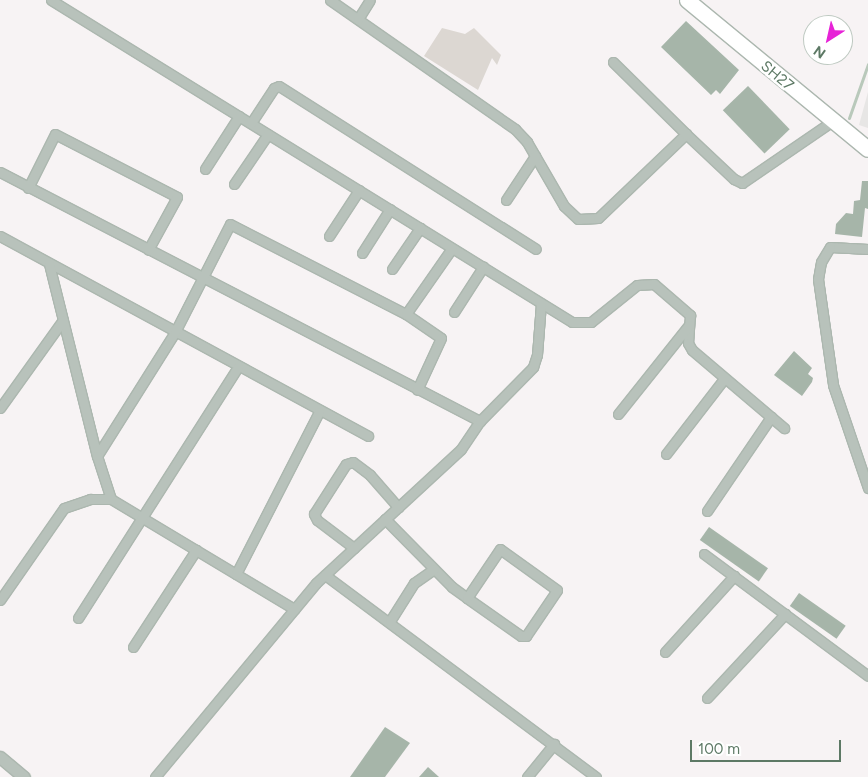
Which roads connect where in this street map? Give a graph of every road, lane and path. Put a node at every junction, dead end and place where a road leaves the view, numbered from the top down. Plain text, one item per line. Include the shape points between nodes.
1 (51, 0) edge
2 (370, 0) edge
3 (687, 0) edge
4 (334, 1) edge
5 (358, 19) junction
6 (613, 62) dead end
7 (239, 116) junction
8 (831, 122) junction
9 (251, 123) junction
10 (268, 134) junction
11 (686, 134) junction
12 (868, 149) edge
13 (535, 156) junction
14 (205, 169) dead end
15 (0, 172) edge
16 (234, 184) dead end
17 (28, 188) junction
18 (358, 190) junction
19 (506, 200) dead end
20 (390, 209) junction
21 (420, 228) junction
22 (0, 236) edge
23 (329, 236) dead end
24 (452, 248) junction
25 (536, 248) dead end
26 (868, 249) edge
27 (148, 250) junction
28 (362, 253) dead end
29 (49, 264) junction
30 (483, 267) junction
31 (392, 269) dead end
32 (204, 278) junction
33 (541, 303) junction
34 (454, 312) dead end
35 (406, 314) junction
36 (63, 320) junction
37 (691, 322) junction
38 (175, 332) junction
39 (238, 368) junction
40 (724, 379) junction
41 (417, 390) junction
42 (0, 408) edge
43 (319, 412) junction
44 (618, 414) dead end
45 (771, 417) junction
46 (480, 421) junction
47 (784, 428) dead end
48 (368, 436) dead end
49 (666, 454) dead end
50 (97, 456) junction
51 (868, 488) edge
52 (111, 499) junction
53 (398, 507) junction
54 (706, 511) dead end
55 (141, 518) junction
56 (385, 519) junction
57 (354, 548) junction
58 (196, 550) junction
59 (704, 554) dead end
60 (434, 569) junction
61 (236, 574) junction
62 (325, 575) junction
63 (734, 576) junction
64 (467, 598) junction
65 (0, 600) edge
66 (294, 609) junction
67 (786, 614) junction
68 (78, 618) dead end
69 (390, 621) junction
70 (133, 647) dead end
71 (665, 652) dead end
72 (868, 676) edge
73 (708, 698) dead end
74 (554, 744) junction
75 (0, 757) edge
76 (21, 776) edge
77 (155, 777) edge
78 (527, 777) edge
79 (596, 777) edge

1 - 7 street
2 - 5 street
3 - 8 main road, SH27 / SH27
4 - 5 street
5 - 13 street via 501,119 522,136
6 - 11 street
7 - 9 street
7 - 14 street
8 - 11 street via 742,183
8 - 12 main road, SH27 / SH27
9 - 10 street
9 - 25 street via 274,88 281,87
10 - 16 street
10 - 18 street
11 - 13 street via 598,218 590,221 571,215
13 - 19 street
15 - 17 street
17 - 27 street
17 - 27 street via 56,134 177,197
18 - 20 street
18 - 23 street
20 - 21 street
20 - 28 street
21 - 24 street
21 - 31 street
22 - 29 street
24 - 30 street
24 - 35 street
26 - 51 street via 830,247 820,262 818,279 833,385
27 - 32 street
29 - 36 street
29 - 38 street
30 - 33 street
30 - 34 street
32 - 35 street via 230,224
32 - 38 street
32 - 41 street
33 - 37 street via 572,322 586,324 637,285 647,282 687,312
33 - 46 street via 536,361
35 - 41 street via 441,338
36 - 42 street
36 - 50 street
37 - 40 street via 689,347
37 - 44 street
38 - 39 street
38 - 50 street
39 - 43 street
39 - 55 street
40 - 45 street
40 - 49 street
41 - 46 street
43 - 48 street
43 - 61 street
45 - 47 street
45 - 54 street
46 - 53 street via 460,448
50 - 52 street
52 - 55 street
52 - 65 street via 90,499 64,508
53 - 56 street
53 - 57 street via 370,475 353,462 346,464 314,514
55 - 58 street
55 - 68 street
56 - 57 street
56 - 60 street
57 - 62 street
58 - 61 street
58 - 70 street
59 - 63 street
60 - 64 street
60 - 69 street via 414,583
61 - 66 street
62 - 66 street
62 - 69 street
63 - 67 street
63 - 71 street
64 - 64 street via 524,637 556,590 500,549
66 - 77 street
67 - 72 street
67 - 73 street
69 - 74 street
74 - 78 street
74 - 79 street
75 - 76 street

